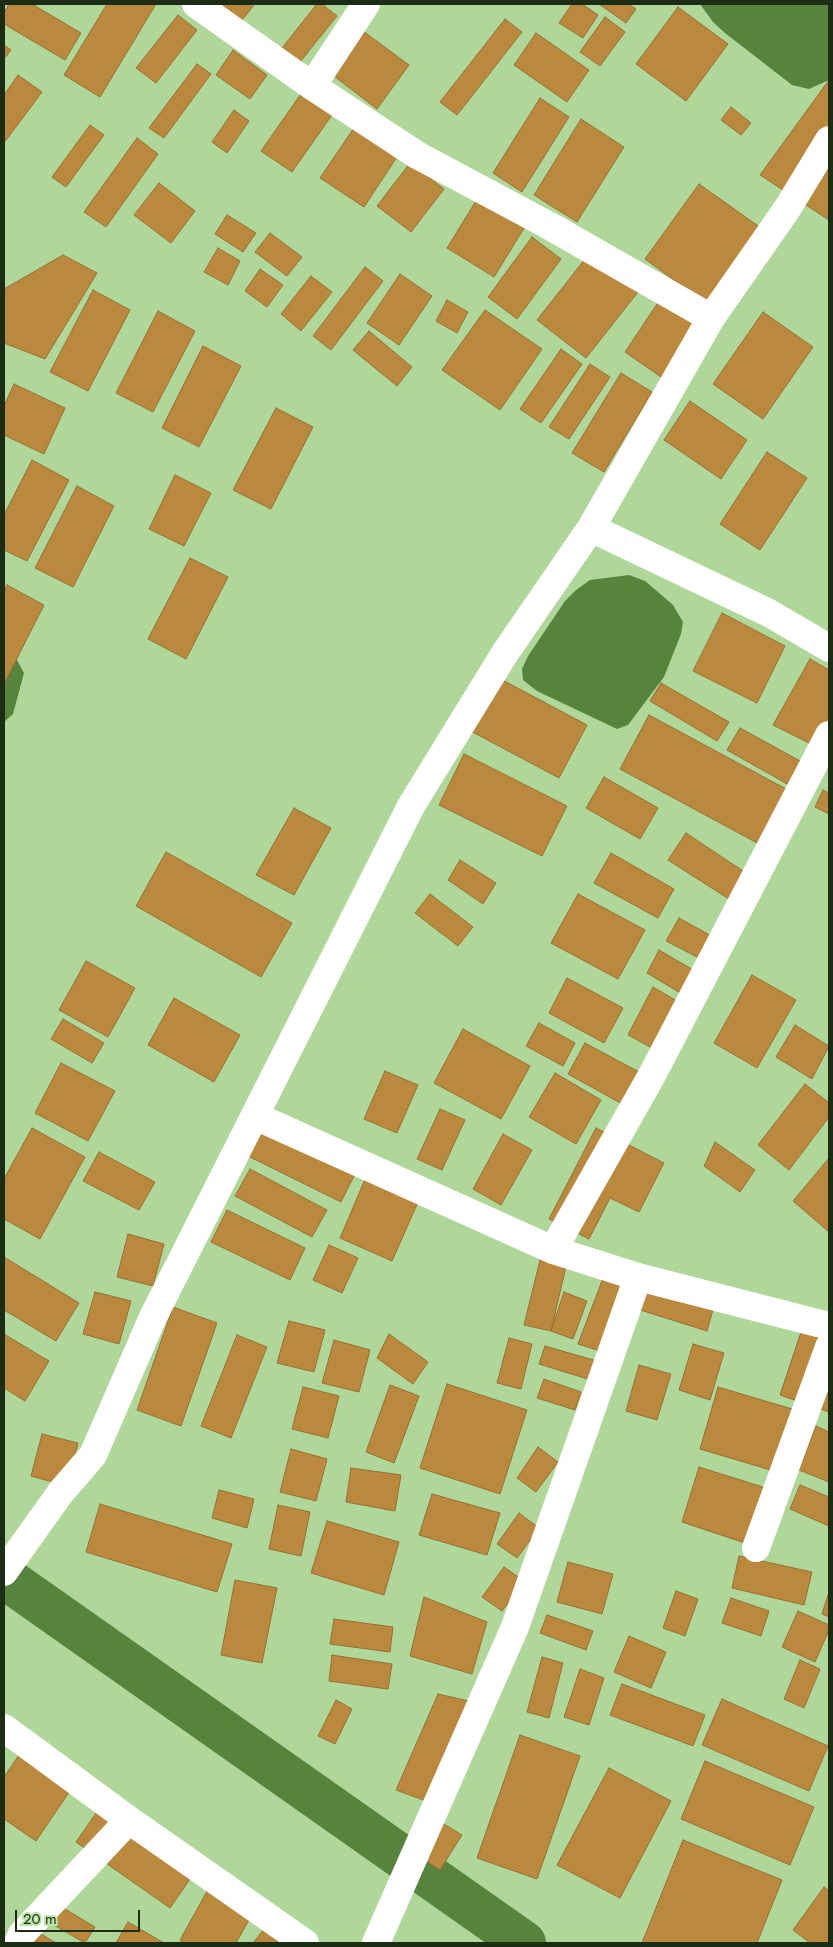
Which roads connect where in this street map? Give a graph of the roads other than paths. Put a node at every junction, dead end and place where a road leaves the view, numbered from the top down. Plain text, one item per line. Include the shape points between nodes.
1 (196, 4) edge
2 (366, 4) edge
3 (312, 86) junction
4 (829, 140) edge
5 (711, 318) junction
6 (591, 528) junction
7 (829, 648) edge
8 (829, 735) edge
9 (255, 1116) junction
10 (553, 1250) junction
11 (638, 1277) junction
12 (829, 1326) edge
13 (829, 1346) edge
14 (756, 1548) dead end
15 (4, 1572) edge
16 (4, 1728) edge
17 (128, 1820) junction
18 (18, 1943) edge
19 (305, 1943) edge
20 (376, 1943) edge

1 - 3 street
2 - 3 street
3 - 5 street via 417,155
4 - 5 street via 787,209
5 - 6 street
6 - 7 street via 769,613
6 - 9 street via 505,653 412,806
8 - 10 street via 652,1075
9 - 10 street
9 - 15 street via 152,1317 93,1455
10 - 11 street
11 - 12 street
11 - 20 street via 515,1627
13 - 14 street
16 - 17 street
17 - 18 street via 22,1934
17 - 19 street

